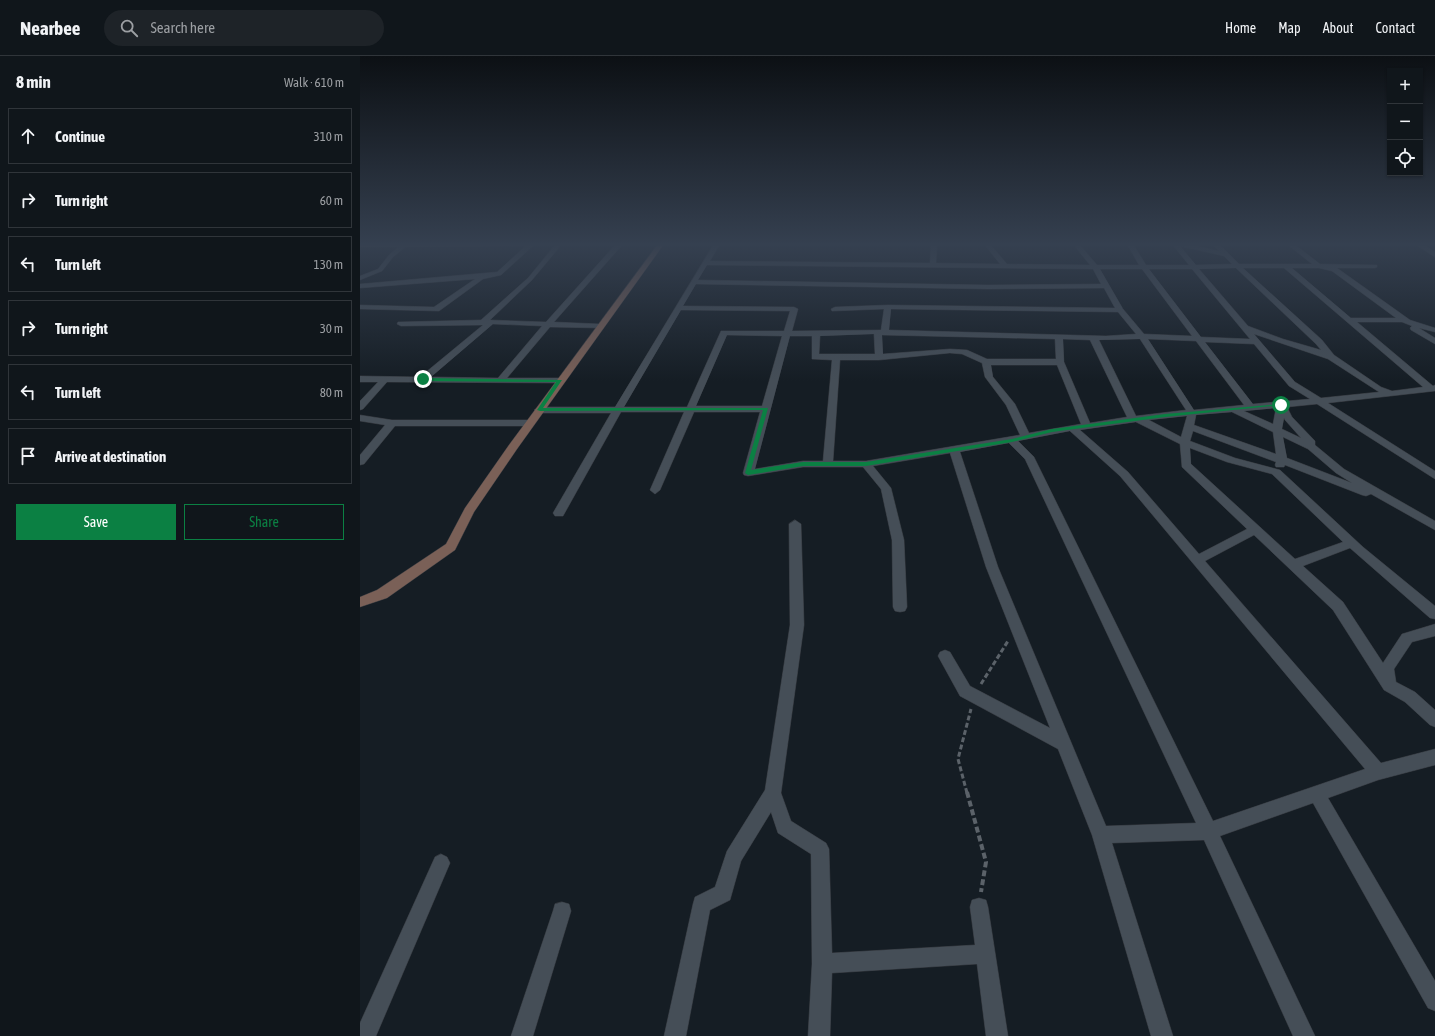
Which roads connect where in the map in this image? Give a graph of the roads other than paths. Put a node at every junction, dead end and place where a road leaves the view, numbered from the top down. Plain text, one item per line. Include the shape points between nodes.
1 (463, 290) edge
2 (519, 290) edge
3 (579, 290) edge
4 (627, 290) edge
5 (689, 290) edge
6 (1108, 290) edge
7 (1161, 290) edge
8 (1215, 290) edge
9 (1262, 290) edge
10 (1314, 290) edge
11 (1362, 290) edge
12 (360, 307) edge
13 (888, 307) junction
14 (678, 308) junction
15 (835, 308) dead end
16 (1120, 310) junction
17 (1350, 320) junction
18 (1405, 321) junction
19 (487, 322) junction
20 (401, 324) dead end
21 (548, 324) junction
22 (600, 326) junction
23 (1246, 328) junction
24 (1435, 330) edge
25 (882, 333) junction
26 (787, 334) junction
27 (816, 334) junction
28 (1142, 336) junction
29 (1058, 337) junction
30 (1093, 337) junction
31 (1200, 340) junction
32 (1258, 342) junction
33 (1435, 342) edge
34 (836, 357) junction
35 (879, 357) junction
36 (1331, 357) junction
37 (986, 362) junction
38 (1060, 362) junction
39 (385, 379) junction
40 (423, 379) junction
41 (360, 380) edge
42 (500, 381) junction
43 (560, 381) junction
44 (1432, 388) edge
45 (1389, 394) junction
46 (1321, 402) junction
47 (1281, 405) junction
48 (360, 408) edge
49 (691, 408) junction
50 (1251, 408) junction
51 (617, 409) junction
52 (766, 409) junction
53 (1233, 409) junction
54 (540, 410) junction
55 (1192, 413) junction
56 (360, 418) edge
57 (1136, 419) junction
58 (392, 423) junction
59 (530, 423) junction
60 (1087, 426) junction
61 (1189, 426) junction
62 (1072, 428) junction
63 (1277, 429) junction
64 (1026, 437) junction
65 (1012, 440) junction
66 (1185, 443) junction
67 (1312, 447) junction
68 (954, 450) junction
69 (1282, 460) junction
70 (360, 462) edge
71 (828, 464) junction
72 (866, 464) junction
73 (1276, 472) junction
74 (1435, 476) edge
75 (655, 490) dead end
76 (1402, 508) junction
77 (559, 513) dead end
78 (795, 524) dead end
79 (1435, 526) edge
80 (1255, 530) junction
81 (1435, 533) edge
82 (1352, 543) junction
83 (1197, 560) junction
84 (1293, 565) junction
85 (360, 602) edge
86 (900, 607) dead end
87 (1435, 614) edge
88 (1435, 630) edge
89 (945, 656) dead end
90 (1389, 685) junction
91 (1435, 720) edge
92 (1064, 743) junction
93 (1435, 757) edge
94 (1378, 772) junction
95 (773, 793) junction
96 (1316, 794) junction
97 (1209, 831) junction
98 (1101, 835) junction
99 (441, 863) dead end
100 (979, 907) road end
101 (562, 911) dead end
102 (986, 954) junction
103 (822, 964) junction
104 (1435, 1002) edge
105 (365, 1036) edge
106 (522, 1036) edge
107 (675, 1036) edge
108 (819, 1036) edge
109 (997, 1036) edge
110 (1162, 1036) edge
111 (1304, 1036) edge

1 - 12 street via 436,308
2 - 19 street
3 - 21 street
4 - 22 main road
5 - 14 street
6 - 16 street
7 - 31 street
8 - 23 street
9 - 36 street via 1319,342
10 - 17 street
11 - 18 street
13 - 15 street
13 - 16 street
13 - 25 street
14 - 26 street via 794,308
14 - 51 street
16 - 28 street
17 - 18 street
17 - 44 street
18 - 24 street
18 - 33 street
19 - 20 street
19 - 21 street
19 - 40 street
21 - 22 street
21 - 42 street
22 - 43 main road
23 - 32 street
23 - 36 street
25 - 27 street
25 - 29 street
25 - 35 street
26 - 27 street
26 - 49 street via 724,333
26 - 52 street
27 - 34 street via 815,357
28 - 30 street
28 - 31 street
28 - 55 street
29 - 30 street
29 - 38 street
30 - 57 street
31 - 32 street
31 - 50 street
32 - 46 street via 1292,384
34 - 35 street
34 - 71 street
35 - 37 street via 950,351 964,352
36 - 45 street
37 - 38 street
37 - 64 street via 989,377 1010,404
38 - 60 street
39 - 40 street
39 - 41 street
39 - 48 street
40 - 42 street
42 - 43 street
43 - 54 main road
44 - 45 street
45 - 46 street
46 - 47 street
46 - 74 street
47 - 50 street
47 - 63 street
47 - 67 street via 1288,418 1311,442
49 - 51 street
49 - 52 street
49 - 75 street
50 - 53 street
51 - 54 street
51 - 77 street
52 - 71 street via 748,473 803,464
53 - 55 street
53 - 63 street
54 - 59 main road
55 - 57 street
55 - 61 street
56 - 58 street
57 - 60 street
57 - 66 street
58 - 59 street
58 - 70 street
59 - 85 main road via 469,511 451,547 382,594
60 - 62 street
61 - 66 street
61 - 69 street
62 - 64 street
62 - 83 street via 1124,474
63 - 67 street
63 - 69 street
64 - 65 street
65 - 68 street
65 - 97 street via 1029,457
66 - 73 street via 1231,460
66 - 80 street via 1186,464
67 - 76 street via 1340,471
68 - 72 street
68 - 92 street via 992,567
69 - 73 street
69 - 76 street
71 - 72 street
72 - 86 street via 886,488 898,540
73 - 82 street
76 - 79 street
76 - 81 street
78 - 95 street via 796,625
80 - 83 street
80 - 84 street
82 - 84 street
82 - 87 street
83 - 94 street
84 - 90 street via 1338,606
88 - 90 street via 1407,638 1387,668
89 - 92 street via 965,691
90 - 91 street via 1410,696
92 - 98 street
93 - 94 street
94 - 96 street
95 - 103 street via 784,827 820,849
95 - 107 street via 733,857 723,893 702,904
96 - 97 street
96 - 104 street
97 - 98 street
97 - 111 street
98 - 110 street
99 - 105 street
100 - 102 street
101 - 106 street
102 - 103 street
102 - 109 street
103 - 108 street

